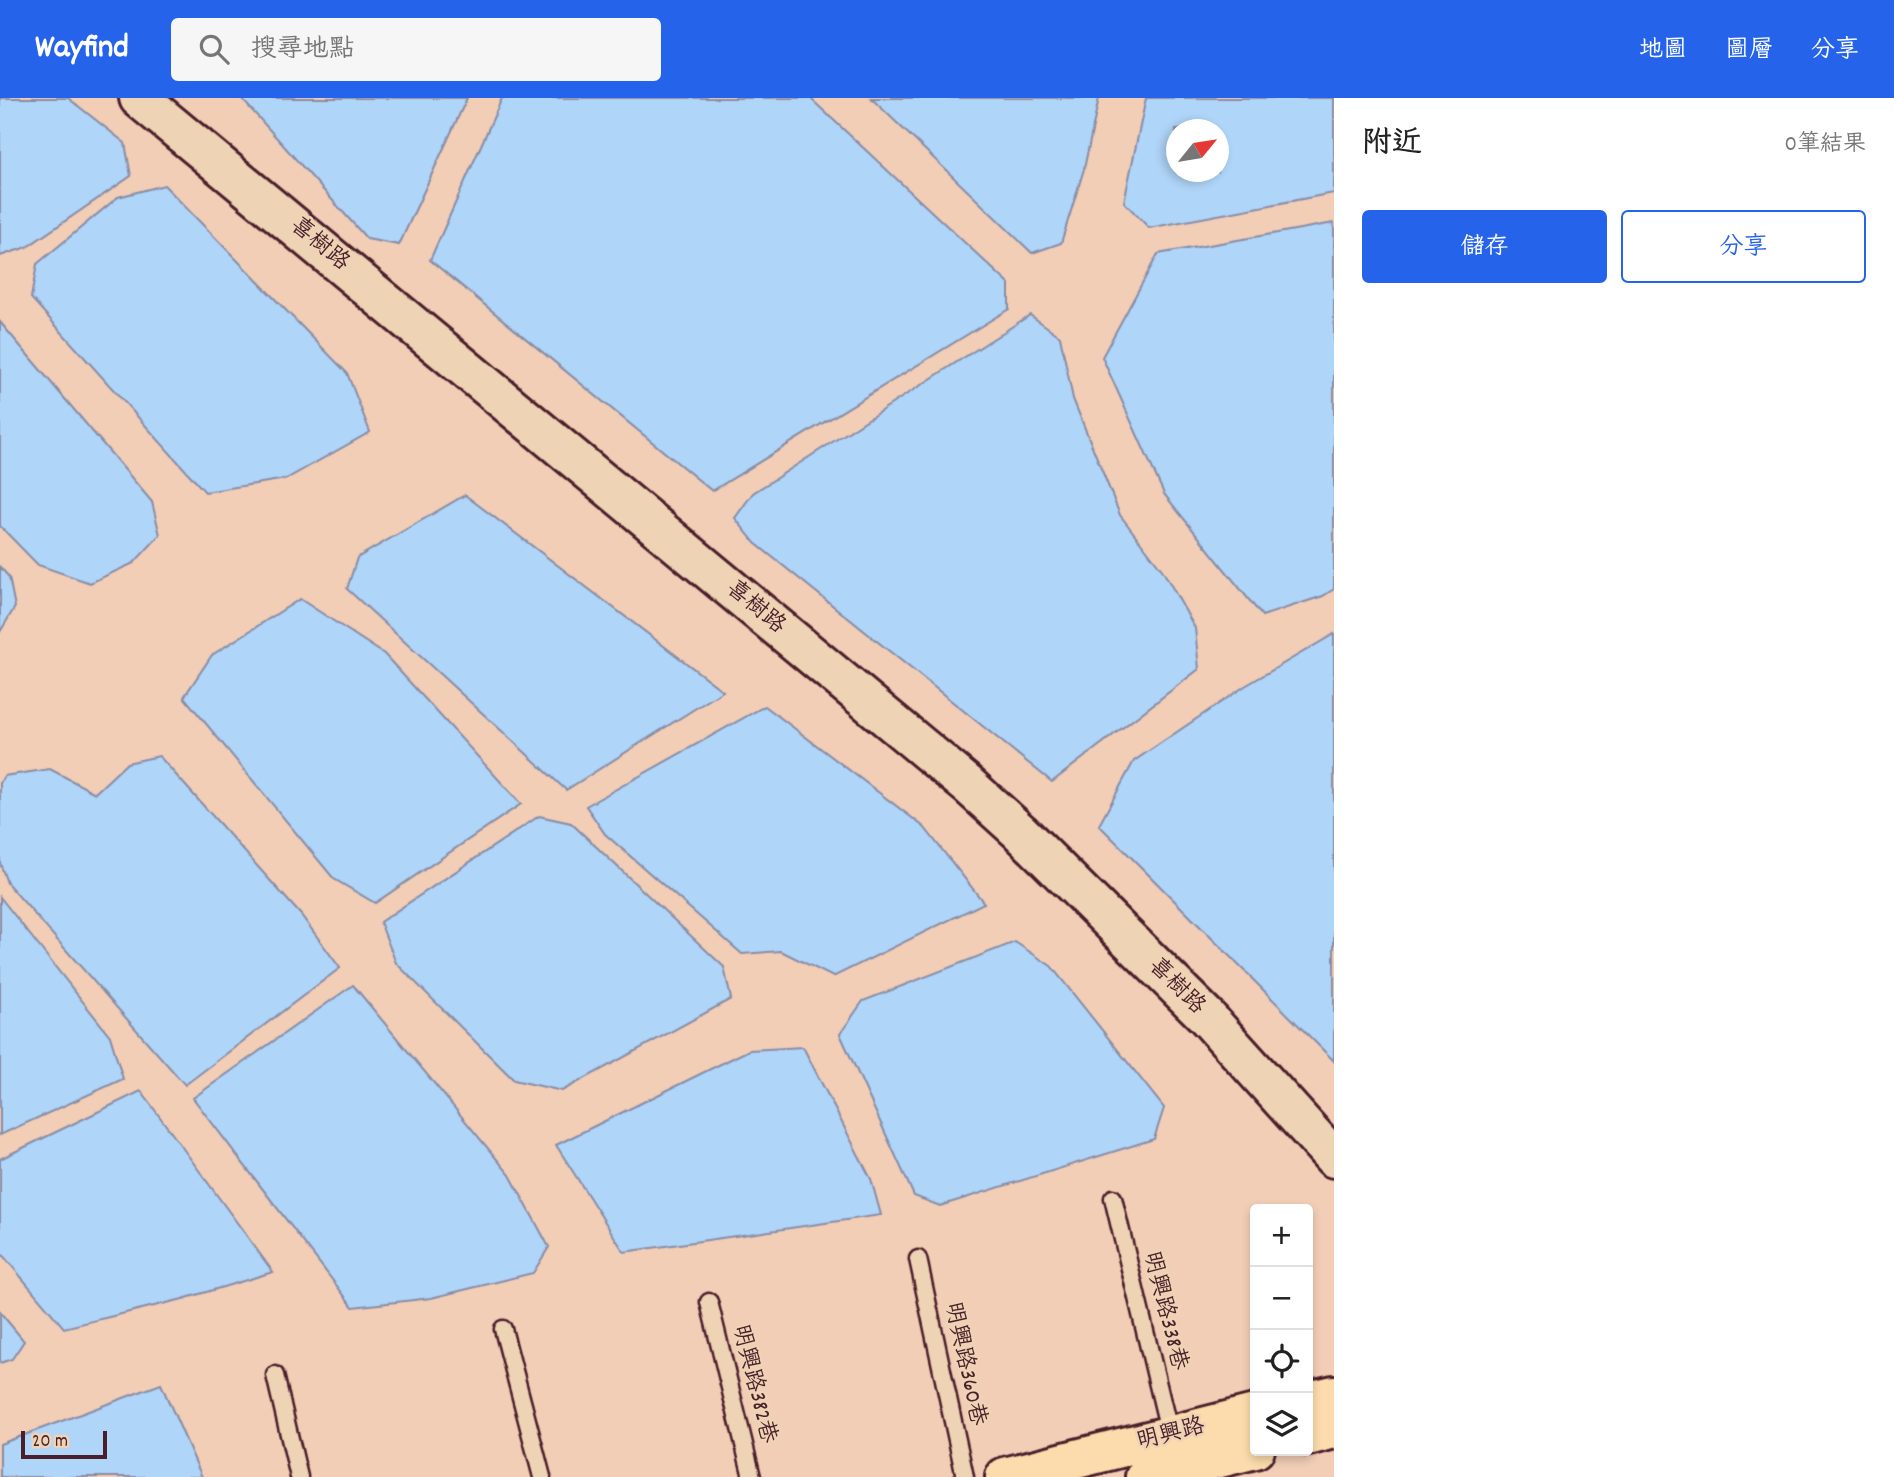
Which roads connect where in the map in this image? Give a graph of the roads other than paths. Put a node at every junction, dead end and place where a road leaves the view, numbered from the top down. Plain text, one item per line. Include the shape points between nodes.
1 (139, 98) edge
2 (1334, 1158) edge
3 (1113, 1198) dead end
4 (918, 1259) dead end
5 (709, 1302) dead end
6 (503, 1329) dead end
7 (275, 1375) dead end
8 (1334, 1395) edge
9 (1313, 1400) edge
10 (1250, 1417) edge
11 (1334, 1429) edge
12 (1313, 1435) edge
13 (1250, 1450) edge
14 (1169, 1464) edge
15 (299, 1477) edge
16 (542, 1477) edge
17 (752, 1477) edge
18 (965, 1477) edge
19 (1005, 1477) edge

1 - 2 street, 喜樹路 via 968,785 1206,1016
3 - 14 lane, 明興路338巷
4 - 18 lane, 明興路360巷
5 - 17 lane, 明興路382巷
6 - 16 lane
7 - 15 lane
8 - 9 main road
10 - 14 main road, 明興路
11 - 12 main road
13 - 14 main road, 明興路
14 - 19 main road, 明興路

